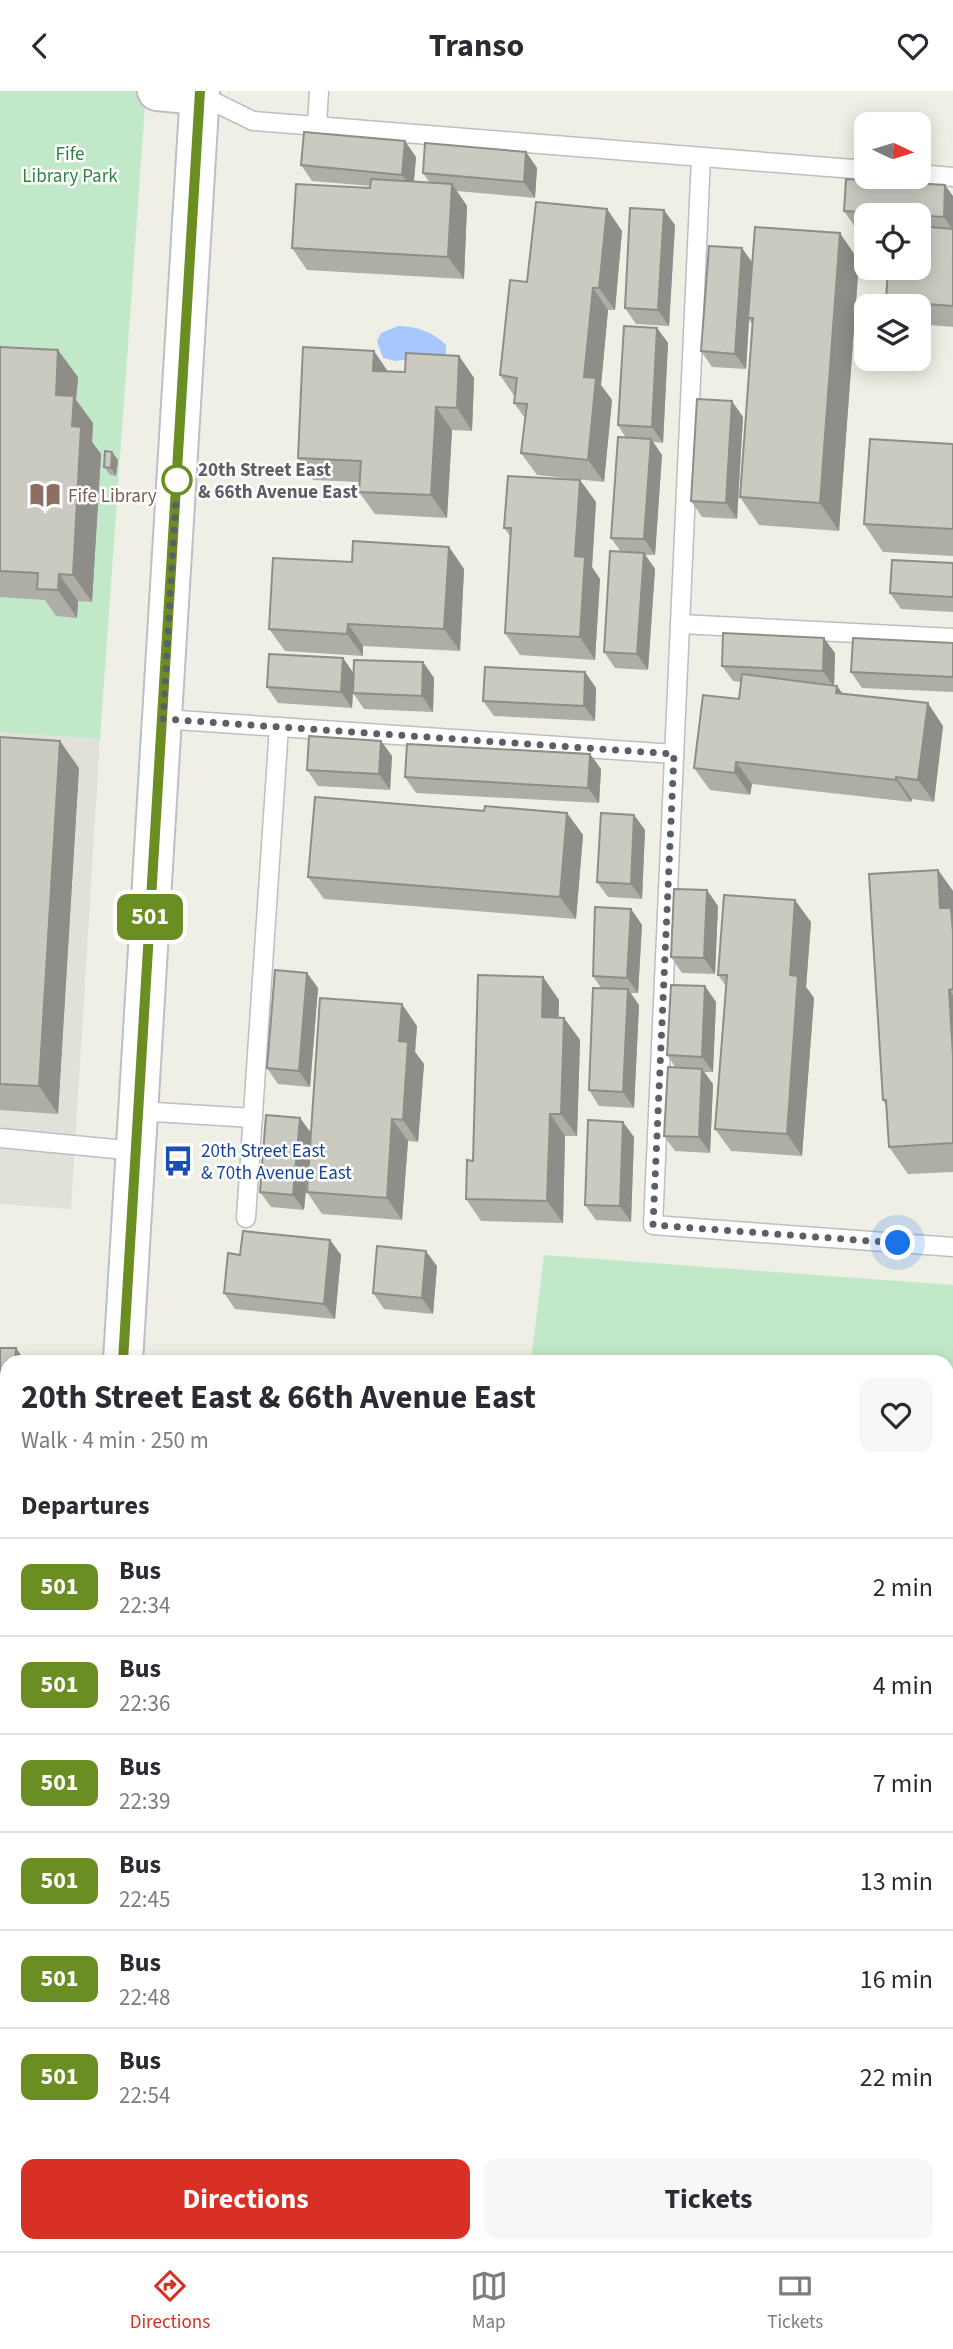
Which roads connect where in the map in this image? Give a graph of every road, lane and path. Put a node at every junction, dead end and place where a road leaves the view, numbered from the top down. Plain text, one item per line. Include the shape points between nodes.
1 (157, 91) edge
2 (319, 91) edge
3 (200, 93) edge
4 (317, 125) junction
5 (701, 157) junction
6 (854, 169) edge
7 (931, 175) edge
8 (953, 177) edge
9 (680, 624) junction
10 (953, 638) edge
11 (163, 719) junction
12 (279, 727) junction
13 (674, 754) junction
14 (138, 1111) junction
15 (253, 1118) junction
16 (0, 1138) edge
17 (136, 1151) junction
18 (246, 1218) dead end
19 (953, 1247) edge
20 (123, 1355) edge

1 - 3 main road
2 - 4 lane
3 - 4 lane via 253,121
3 - 11 main road
4 - 5 lane
5 - 6 lane
5 - 9 lane
7 - 8 lane
9 - 10 lane
9 - 13 lane
11 - 12 lane
11 - 14 main road
12 - 13 lane
12 - 15 lane
13 - 19 lane via 653,1225
14 - 15 lane
14 - 17 main road
15 - 18 lane
16 - 17 lane
17 - 20 main road

